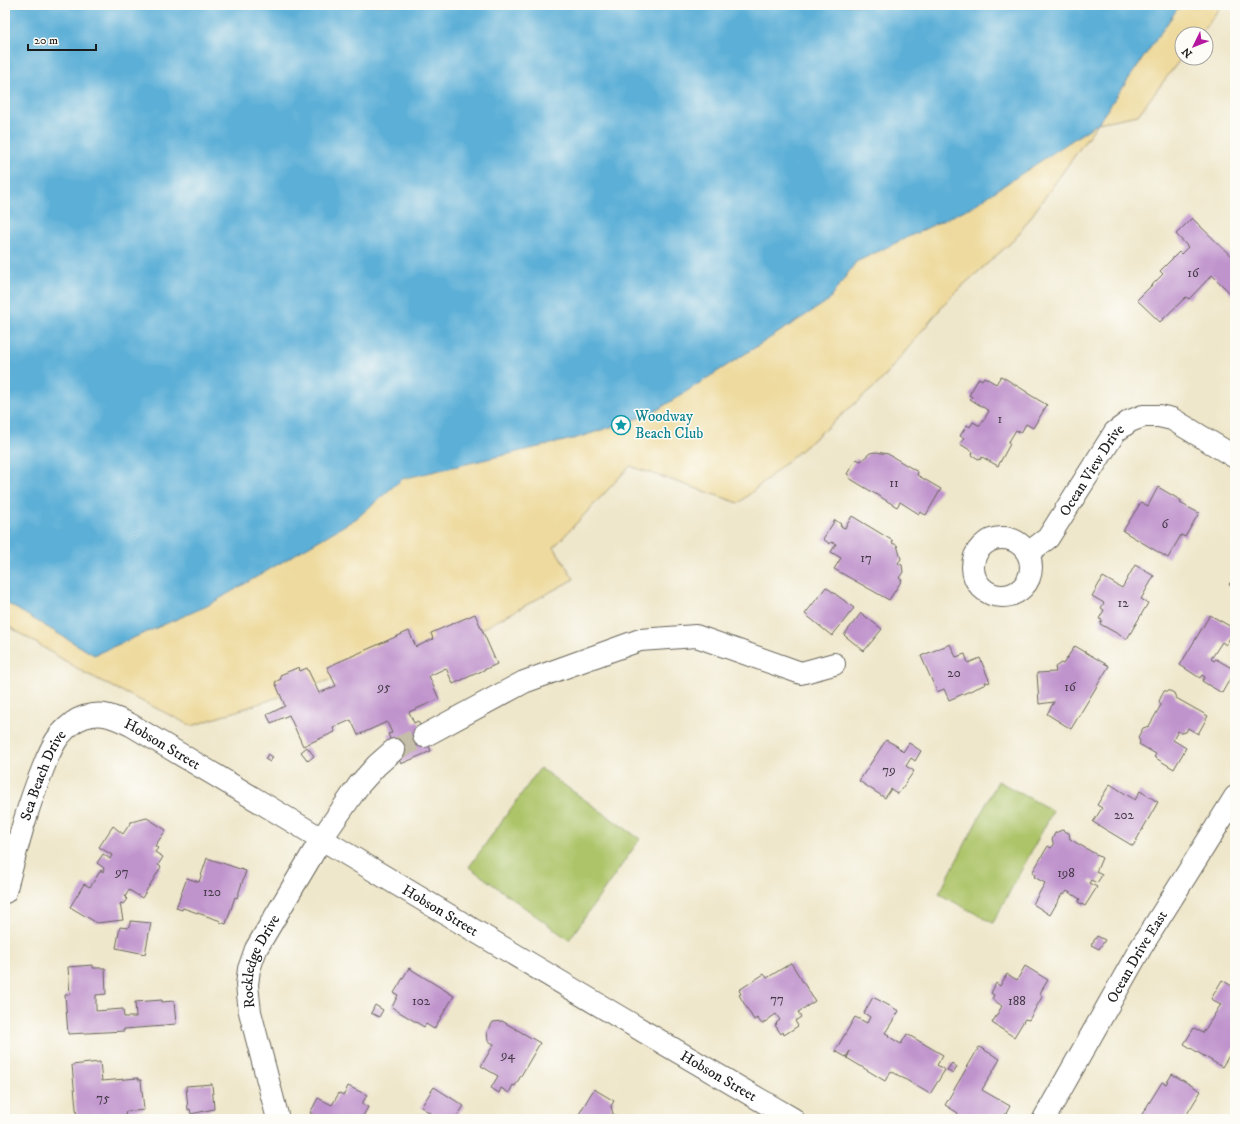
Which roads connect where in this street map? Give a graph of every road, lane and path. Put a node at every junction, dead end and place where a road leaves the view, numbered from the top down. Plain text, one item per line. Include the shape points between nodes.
1 (1235, 457) edge
2 (1028, 553) dead end
3 (834, 664) dead end
4 (84, 718) joint
5 (424, 736) tunnel mouth
6 (394, 750) tunnel mouth
7 (1235, 797) edge
8 (322, 838) junction
9 (5, 892) edge
10 (278, 1119) edge
11 (792, 1119) edge
12 (1044, 1119) edge

1 - 2 street, Ocean View Drive via 1172,419 1143,416 1130,421 1115,432 1048,538
3 - 5 street via 801,673 696,636 640,640 524,682
4 - 8 street, Hobson Street via 110,715 131,725
4 - 9 street, Sea Beach Drive via 59,736 46,760 35,787
6 - 8 street, Rockledge Drive via 377,764 359,785
7 - 12 street, Ocean Drive East via 1140,950
8 - 10 street, Rockledge Drive via 256,949 249,969 247,985 250,1012
8 - 11 street, Hobson Street

